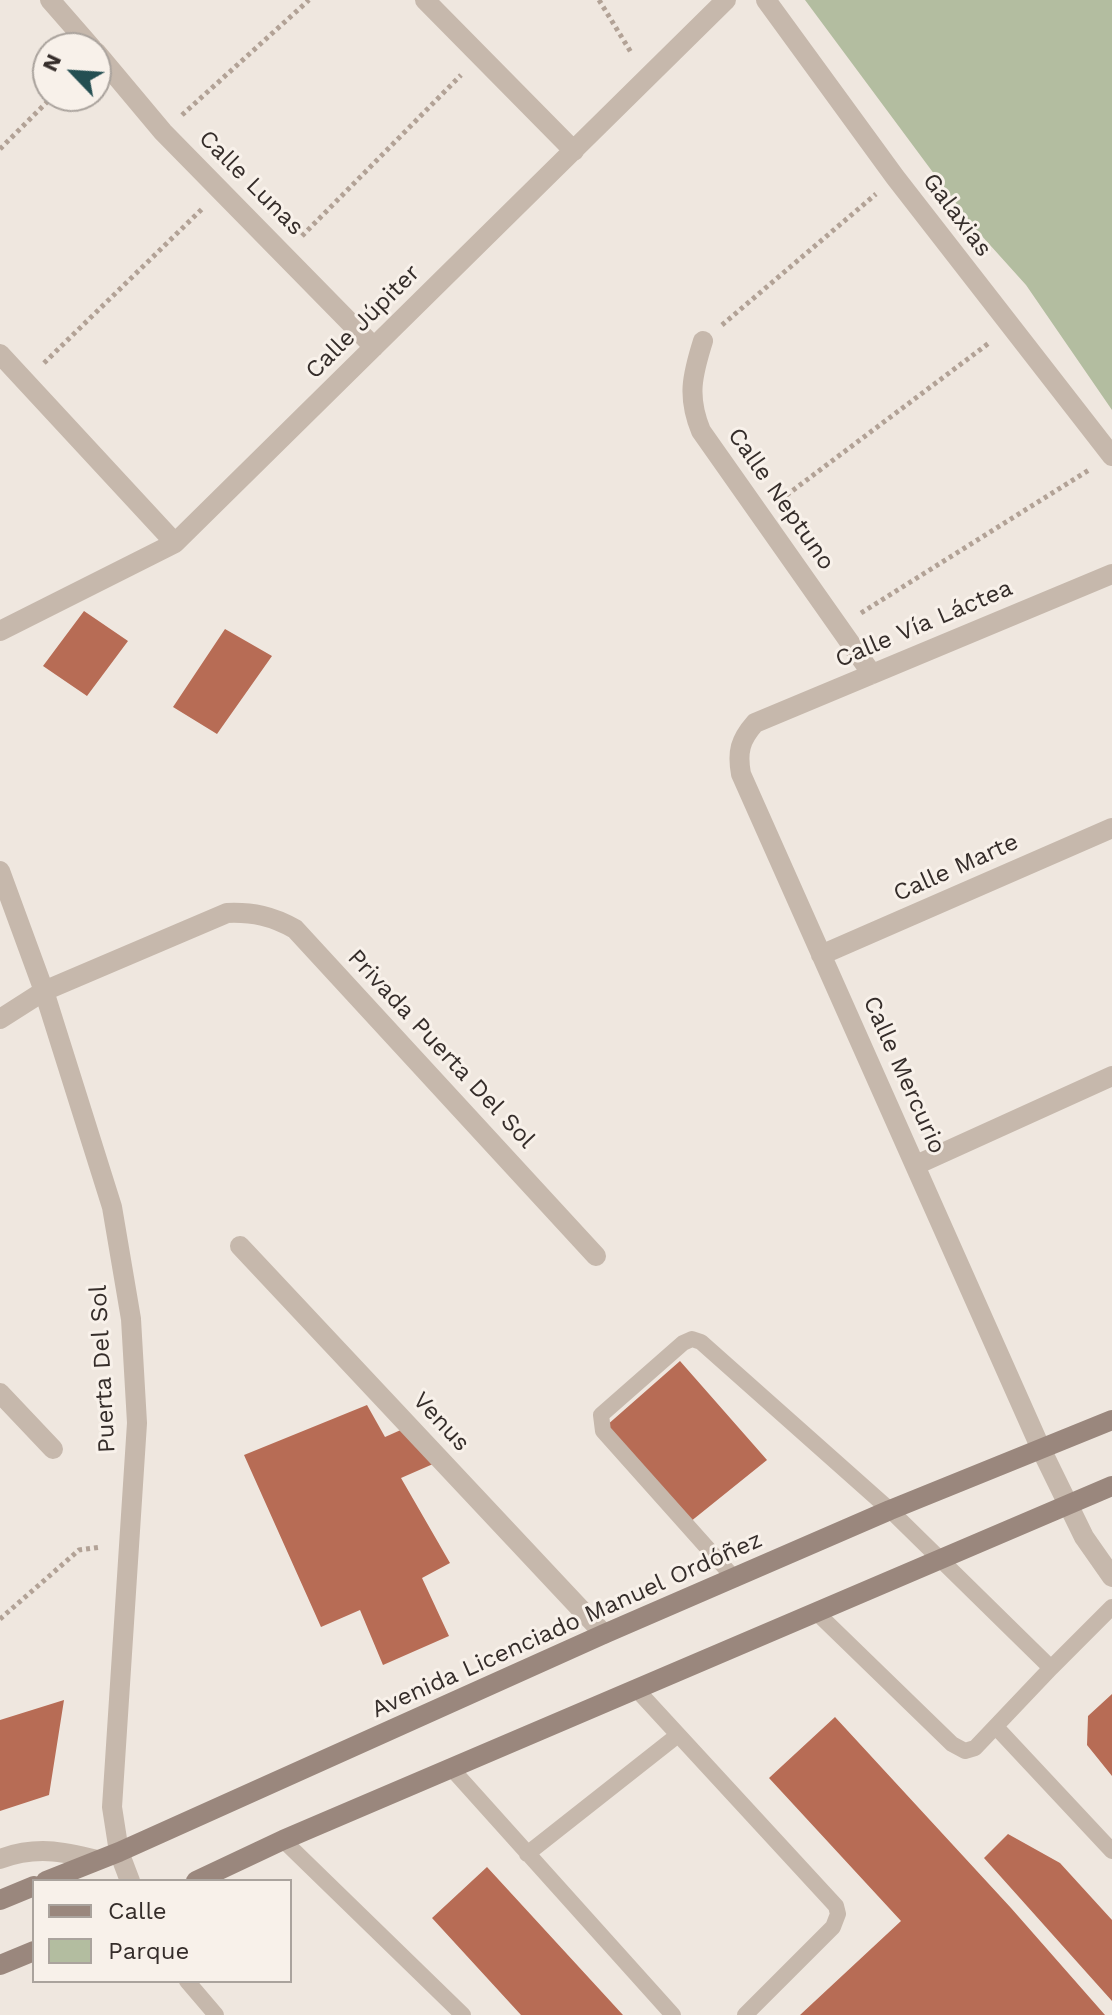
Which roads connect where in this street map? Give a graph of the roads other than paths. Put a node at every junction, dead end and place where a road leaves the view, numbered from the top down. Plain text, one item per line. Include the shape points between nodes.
1 (50, 0) edge
2 (425, 0) edge
3 (726, 0) edge
4 (766, 0) edge
5 (78, 32) edge
6 (112, 71) edge
7 (574, 151) junction
8 (703, 341) road end
9 (374, 347) junction
10 (0, 354) edge
11 (1112, 456) edge
12 (175, 543) junction
13 (1112, 574) edge
14 (0, 631) edge
15 (872, 674) junction
16 (755, 723) joint
17 (1112, 828) edge
18 (0, 871) edge
19 (821, 955) junction
20 (44, 991) junction
21 (0, 1019) edge
22 (1112, 1076) edge
23 (916, 1165) junction
24 (240, 1246) dead end
25 (596, 1256) dead end
26 (0, 1393) edge
27 (1112, 1420) edge
28 (53, 1449) dead end
29 (1041, 1449) junction
30 (1112, 1486) edge
31 (1067, 1506) junction
32 (890, 1510) junction
33 (942, 1561) junction
34 (1112, 1577) edge
35 (735, 1579) junction
36 (1112, 1607) edge
37 (817, 1613) junction
38 (604, 1634) junction
39 (1051, 1668) junction
40 (637, 1690) junction
41 (996, 1727) junction
42 (678, 1735) junction
43 (451, 1768) junction
44 (283, 1840) junction
45 (1112, 1851) edge
46 (119, 1852) junction
47 (527, 1854) junction
48 (0, 1859) edge
49 (97, 1860) junction
50 (51, 1879) edge
51 (129, 1879) edge
52 (200, 1879) edge
53 (32, 1887) edge
54 (0, 1900) edge
55 (32, 1952) edge
56 (0, 1965) edge
57 (189, 1983) edge
58 (216, 2015) edge
59 (463, 2015) edge
60 (673, 2015) edge
61 (745, 2015) edge

1 - 5 street, Calle Lunas
2 - 7 street
3 - 7 street, Calle Júpiter
4 - 11 street, Galaxias via 895,177
6 - 9 street, Calle Lunas via 163,132
7 - 9 street, Calle Júpiter
8 - 15 street, Calle Neptuno via 690,384 701,431
9 - 12 street, Calle Júpiter
10 - 12 street
12 - 14 street, Calle Júpiter
13 - 15 street, Calle Vía Láctea
15 - 16 street, Calle Vía Láctea
16 - 19 street, Calle Mercurio via 740,744 741,774
17 - 19 street, Calle Marte
18 - 20 street, Puerta Del Sol
19 - 23 street, Calle Mercurio
20 - 21 street
20 - 25 street, Privada Puerta Del Sol via 227,913 276,919 295,929
20 - 46 street, Puerta Del Sol via 112,1207 131,1319 137,1423 113,1791
22 - 23 street
23 - 29 street, Calle Mercurio
24 - 38 street, Venus
26 - 28 street
27 - 29 main road, Avenida Licenciado Manuel Ordóñez
29 - 31 street, Calle Mercurio
29 - 32 main road, Avenida Licenciado Manuel Ordóñez
30 - 31 main road
31 - 33 main road
31 - 34 street, Calle Mercurio
32 - 33 lane
32 - 35 main road, Avenida Licenciado Manuel Ordóñez
32 - 35 lane via 701,1342 683,1343 601,1415 600,1422
33 - 37 main road
33 - 39 lane
35 - 38 main road, Avenida Licenciado Manuel Ordóñez
36 - 39 lane
37 - 40 main road
37 - 41 lane via 952,1744 965,1751 975,1748
38 - 46 main road, Avenida Licenciado Manuel Ordóñez
39 - 41 lane
40 - 42 lane
40 - 43 main road
41 - 45 lane
42 - 47 lane
42 - 61 lane via 838,1914 833,1927
43 - 44 main road
43 - 47 lane
44 - 52 main road
44 - 59 lane
46 - 49 main road, Avenida Licenciado Manuel Ordóñez
46 - 51 street, Puerta Del Sol
47 - 60 lane
48 - 49 street via 57,1850
49 - 50 main road, Avenida Licenciado Manuel Ordóñez
53 - 54 main road
55 - 56 main road
57 - 58 lane

